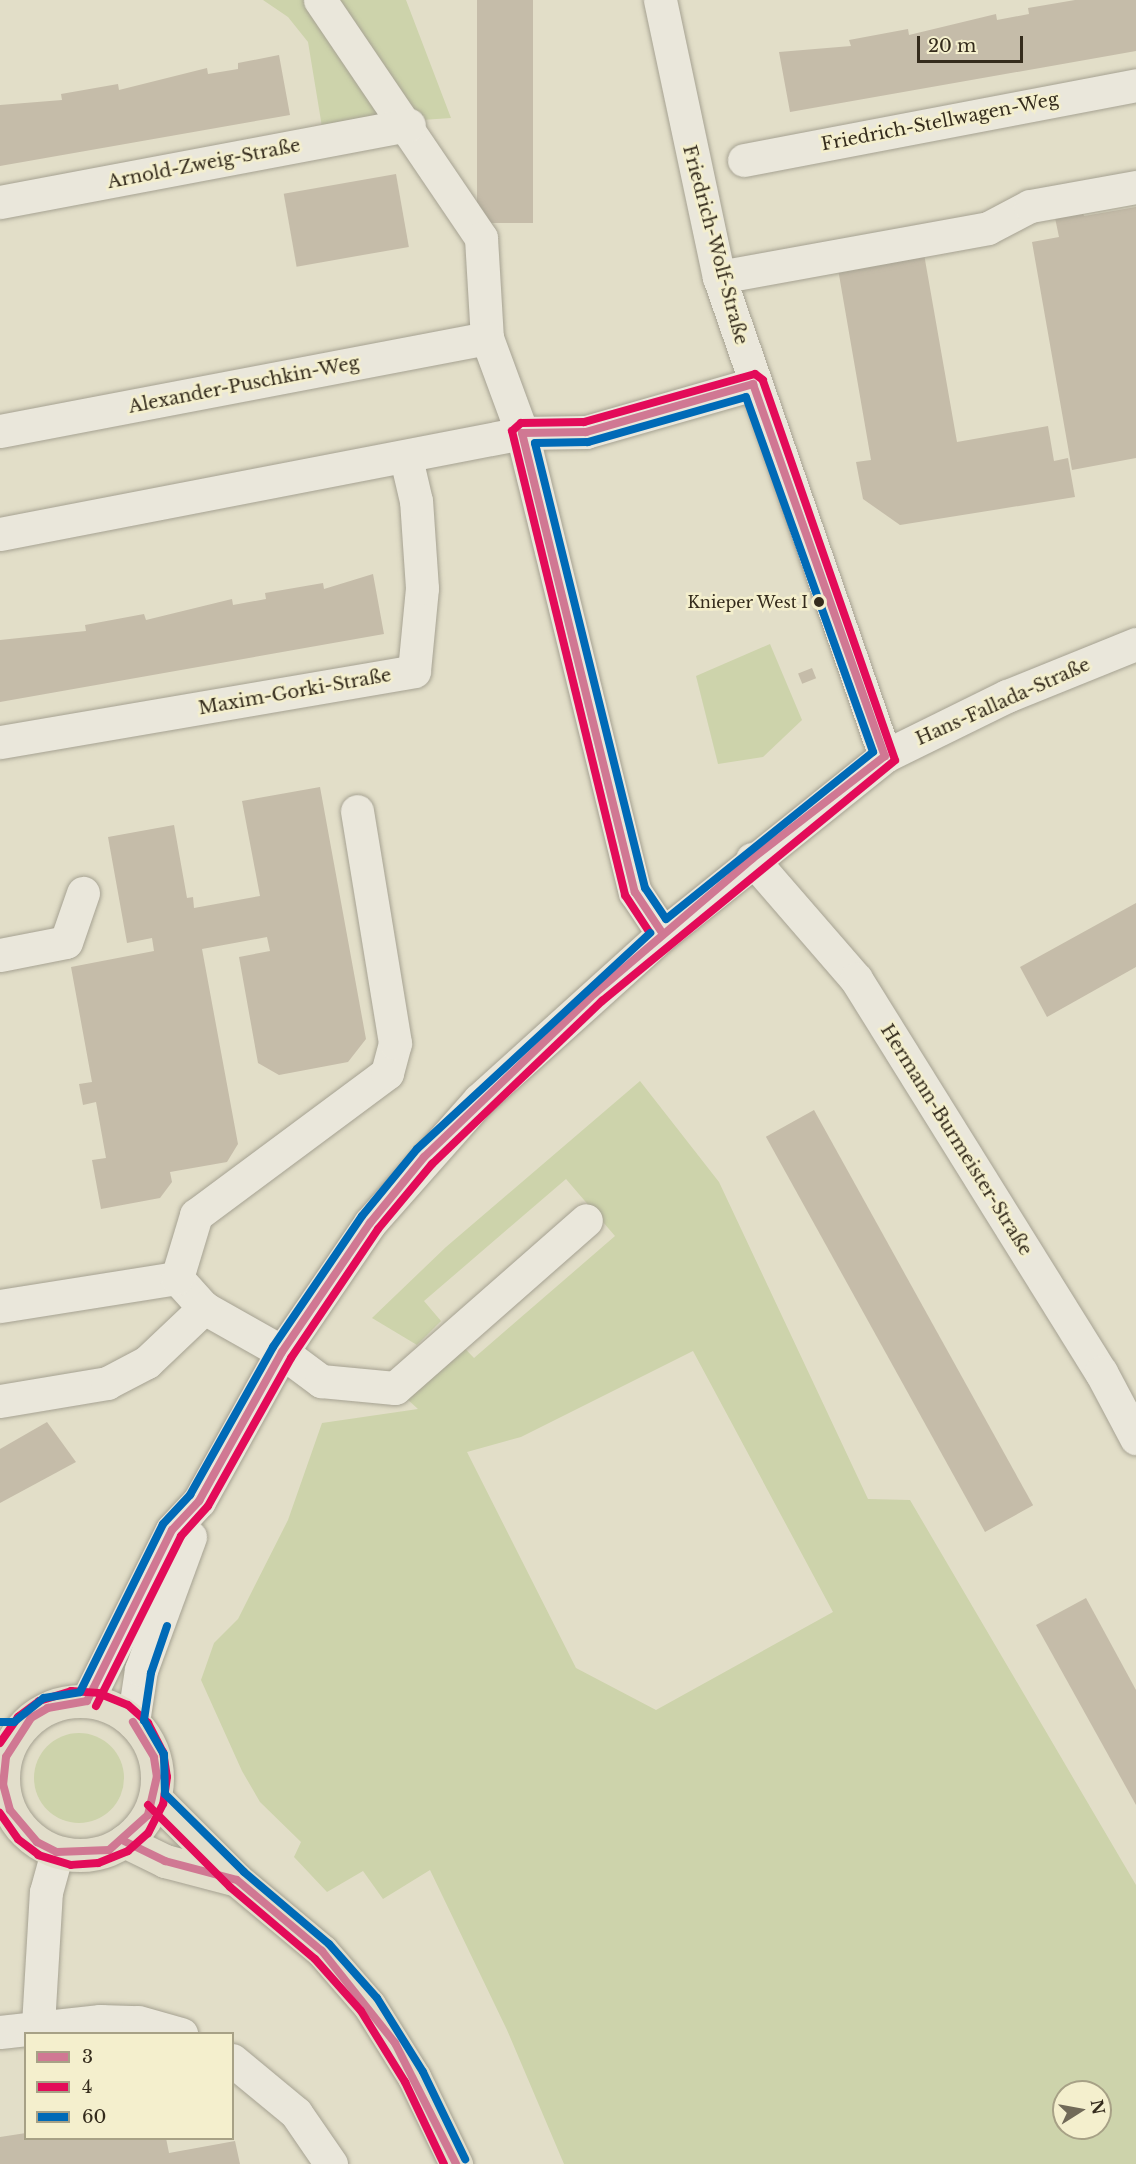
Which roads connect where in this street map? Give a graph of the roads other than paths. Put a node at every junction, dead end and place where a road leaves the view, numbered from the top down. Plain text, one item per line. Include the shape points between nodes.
1 (320, 0) edge
2 (660, 0) edge
3 (1136, 85) edge
4 (409, 125) junction
5 (744, 160) dead end
6 (1136, 187) edge
7 (0, 202) edge
8 (719, 278) junction
9 (487, 338) junction
10 (753, 384) junction
11 (0, 431) edge
12 (522, 433) junction
13 (406, 458) junction
14 (0, 534) edge
15 (1136, 644) edge
16 (0, 742) edge
17 (885, 756) junction
18 (357, 811) dead end
19 (752, 859) junction
20 (83, 893) dead end
21 (663, 934) junction
22 (0, 955) edge
23 (586, 1220) dead end
24 (177, 1278) junction
25 (0, 1306) edge
26 (204, 1308) junction
27 (282, 1352) junction
28 (0, 1401) edge
29 (1136, 1438) edge
30 (199, 1501) junction
31 (87, 1701) junction
32 (133, 1722) junction
33 (9, 1732) edge
34 (154, 1798) junction
35 (5, 1807) edge
36 (124, 1841) junction
37 (57, 1851) junction
38 (237, 1880) junction
39 (38, 2025) junction
40 (0, 2032) edge
41 (174, 2032) edge
42 (234, 2062) edge
43 (331, 2164) edge
44 (456, 2164) edge

1 - 4 street
2 - 8 street, Friedrich-Wolf-Straße
3 - 5 street, Friedrich-Stellwagen-Weg
4 - 7 street, Arnold-Zweig-Straße
4 - 9 street via 481,238
6 - 8 street via 1030,206 988,228
8 - 10 street, Friedrich-Wolf-Straße
9 - 11 street, Alexander-Puschkin-Weg
9 - 12 street
10 - 12 street via 586,432
10 - 17 street, Friedrich-Wolf-Straße
12 - 13 street
12 - 21 street via 635,892
13 - 14 street
13 - 16 street, Maxim-Gorki-Straße via 416,501 422,588 414,671
15 - 17 street, Hans-Fallada-Straße via 1007,696
17 - 19 street, Hans-Fallada-Straße
18 - 24 street via 393,1060 376,1085 196,1215
19 - 21 street, Hans-Fallada-Straße
19 - 29 street, Hermann-Burmeister-Straße via 856,979 1101,1372
20 - 22 street via 66,942
21 - 27 street, Hans-Fallada-Straße via 424,1157 370,1223
23 - 27 street via 395,1388 321,1381
24 - 25 street
24 - 26 street
26 - 27 street
26 - 28 street via 147,1362 107,1383
27 - 30 street, Hans-Fallada-Straße
30 - 31 street, Hans-Fallada-Straße via 172,1530
30 - 32 street, Hans-Fallada-Straße via 141,1670
31 - 32 main road
31 - 33 main road via 48,1708
32 - 34 main road via 154,1757
33 - 35 main road
34 - 36 main road via 143,1822
34 - 38 main road
35 - 37 main road via 37,1842
36 - 37 main road via 92,1854
36 - 38 main road via 165,1861
37 - 39 street via 45,1892
38 - 44 main road via 322,1951 369,2005 409,2068
39 - 40 street
39 - 41 street via 138,2022
42 - 43 street via 296,2113

